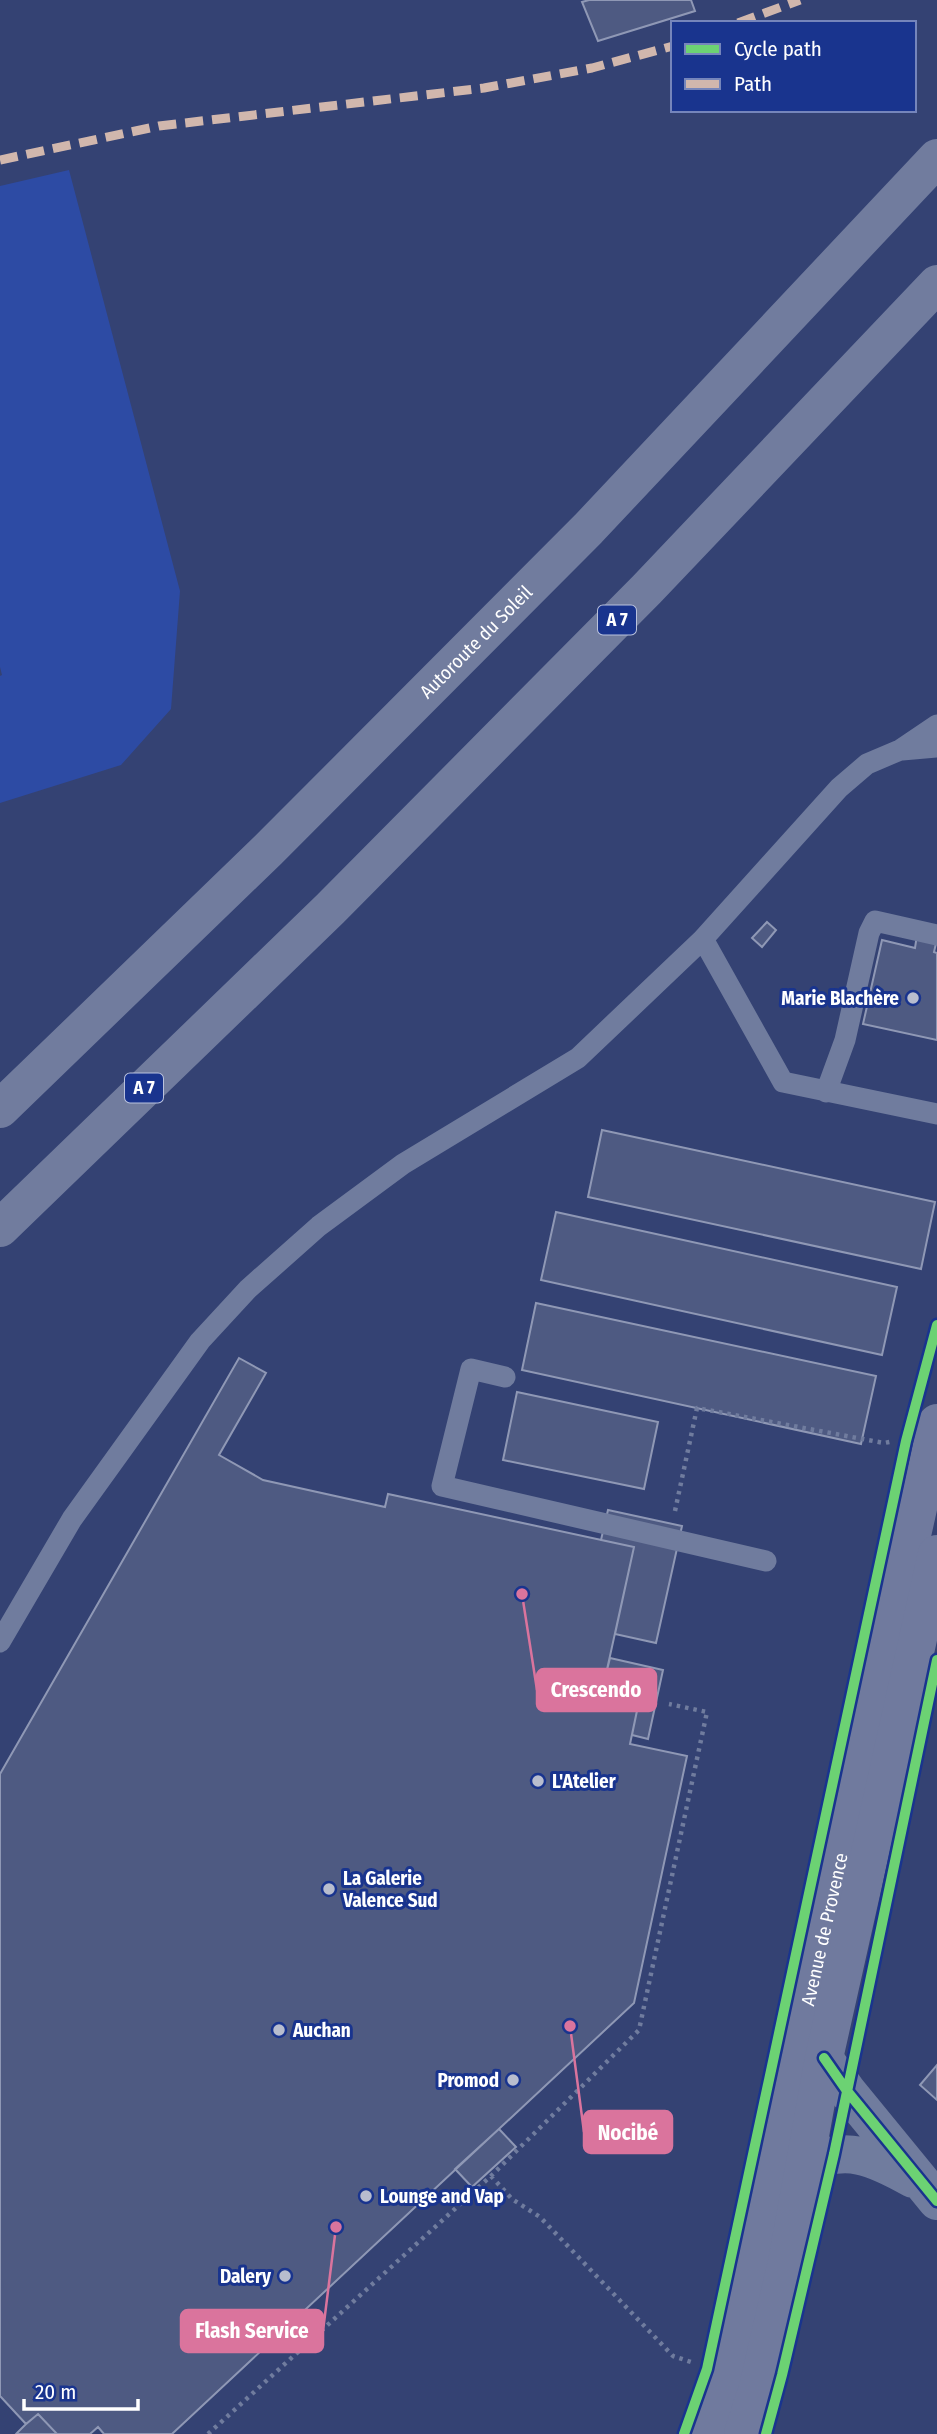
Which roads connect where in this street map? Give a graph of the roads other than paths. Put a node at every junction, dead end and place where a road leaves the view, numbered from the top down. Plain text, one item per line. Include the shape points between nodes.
1 (937, 158) edge
2 (937, 284) edge
3 (937, 725) edge
4 (937, 747) edge
5 (900, 750) junction
6 (937, 935) edge
7 (703, 939) junction
8 (826, 1092) junction
9 (0, 1110) edge
10 (937, 1114) edge
11 (0, 1228) edge
12 (505, 1377) dead end
13 (937, 1423) edge
14 (937, 1556) edge
15 (766, 1561) dead end
16 (0, 1642) edge
17 (824, 2058) junction
18 (804, 2167) junction
19 (930, 2193) edge
20 (709, 2434) edge
21 (743, 2434) edge

1 - 9 highway, Autoroute du Soleil via 568,549
2 - 11 highway, A 7 via 599,638 330,909
3 - 5 lane
4 - 5 lane
5 - 7 lane via 867,764 839,788
6 - 8 lane via 874,921 845,1040
7 - 8 lane via 783,1082
7 - 16 lane via 578,1058 403,1164 319,1226 248,1289 200,1341 72,1519
8 - 10 lane
12 - 15 lane via 471,1369 442,1486
13 - 20 main road, Avenue de Provence via 765,2214
14 - 17 main road, Avenue de Provence
17 - 18 main road, Avenue de Provence
17 - 19 street
18 - 19 street via 834,2154 880,2160
18 - 21 main road, Avenue de Provence via 787,2262

